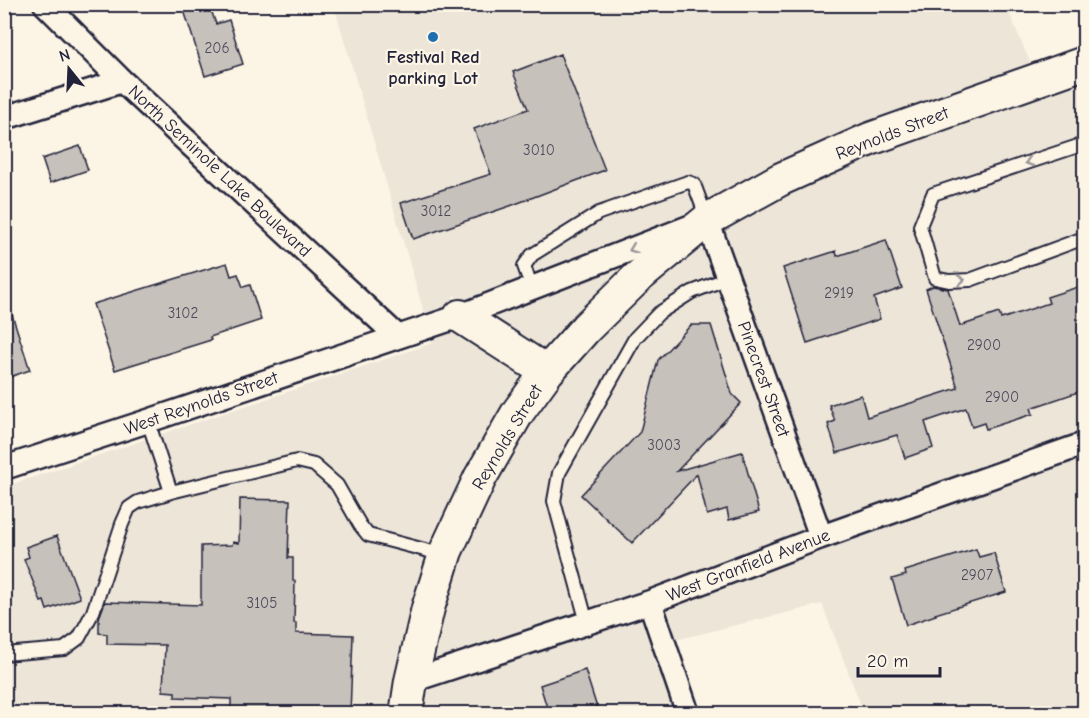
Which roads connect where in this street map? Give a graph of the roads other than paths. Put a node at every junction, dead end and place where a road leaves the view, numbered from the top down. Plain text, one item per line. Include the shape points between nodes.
1 (45, 4) edge
2 (1084, 63) edge
3 (122, 81) junction
4 (4, 118) edge
5 (1084, 144) edge
6 (707, 220) junction
7 (1084, 237) edge
8 (728, 278) junction
9 (532, 288) junction
10 (460, 316) junction
11 (397, 336) junction
12 (547, 372) junction
13 (148, 421) junction
14 (1084, 444) edge
15 (4, 468) edge
16 (171, 492) junction
17 (821, 537) junction
18 (445, 555) junction
19 (650, 602) junction
20 (587, 623) junction
21 (4, 654) edge
22 (411, 681) junction
23 (406, 714) edge
24 (688, 714) edge

1 - 3 street, North Seminole Lake Boulevard
2 - 6 main road, Reynolds Street via 870,138
3 - 4 street
3 - 11 street, North Seminole Lake Boulevard
5 -> 7 lane via 933,194 920,226 935,278 950,281 970,280
6 - 8 street, Pinecrest Street
6 -> 9 street, Reynolds Street
6 - 9 lane via 694,184 688,182 599,213 532,255 524,266
6 - 12 main road, Reynolds Street via 637,278
8 - 17 street, Pinecrest Street
8 - 20 lane via 667,307 635,338 559,473 554,501
9 - 10 street, Reynolds Street
10 - 11 street, Reynolds Street
10 - 12 main road
11 - 13 street, West Reynolds Street
12 - 18 main road, Reynolds Street via 518,412 480,478
13 - 15 street, West Reynolds Street
13 - 16 lane
14 - 17 street, West Granfield Avenue
16 - 18 lane via 297,461 314,465 337,485 368,536
16 - 21 lane via 129,508 80,638 64,649
17 - 19 street, West Granfield Avenue
18 - 22 main road, Reynolds Street
19 - 20 street, West Granfield Avenue
19 - 24 street
20 - 22 street, West Granfield Avenue
22 - 23 main road, Reynolds Street

